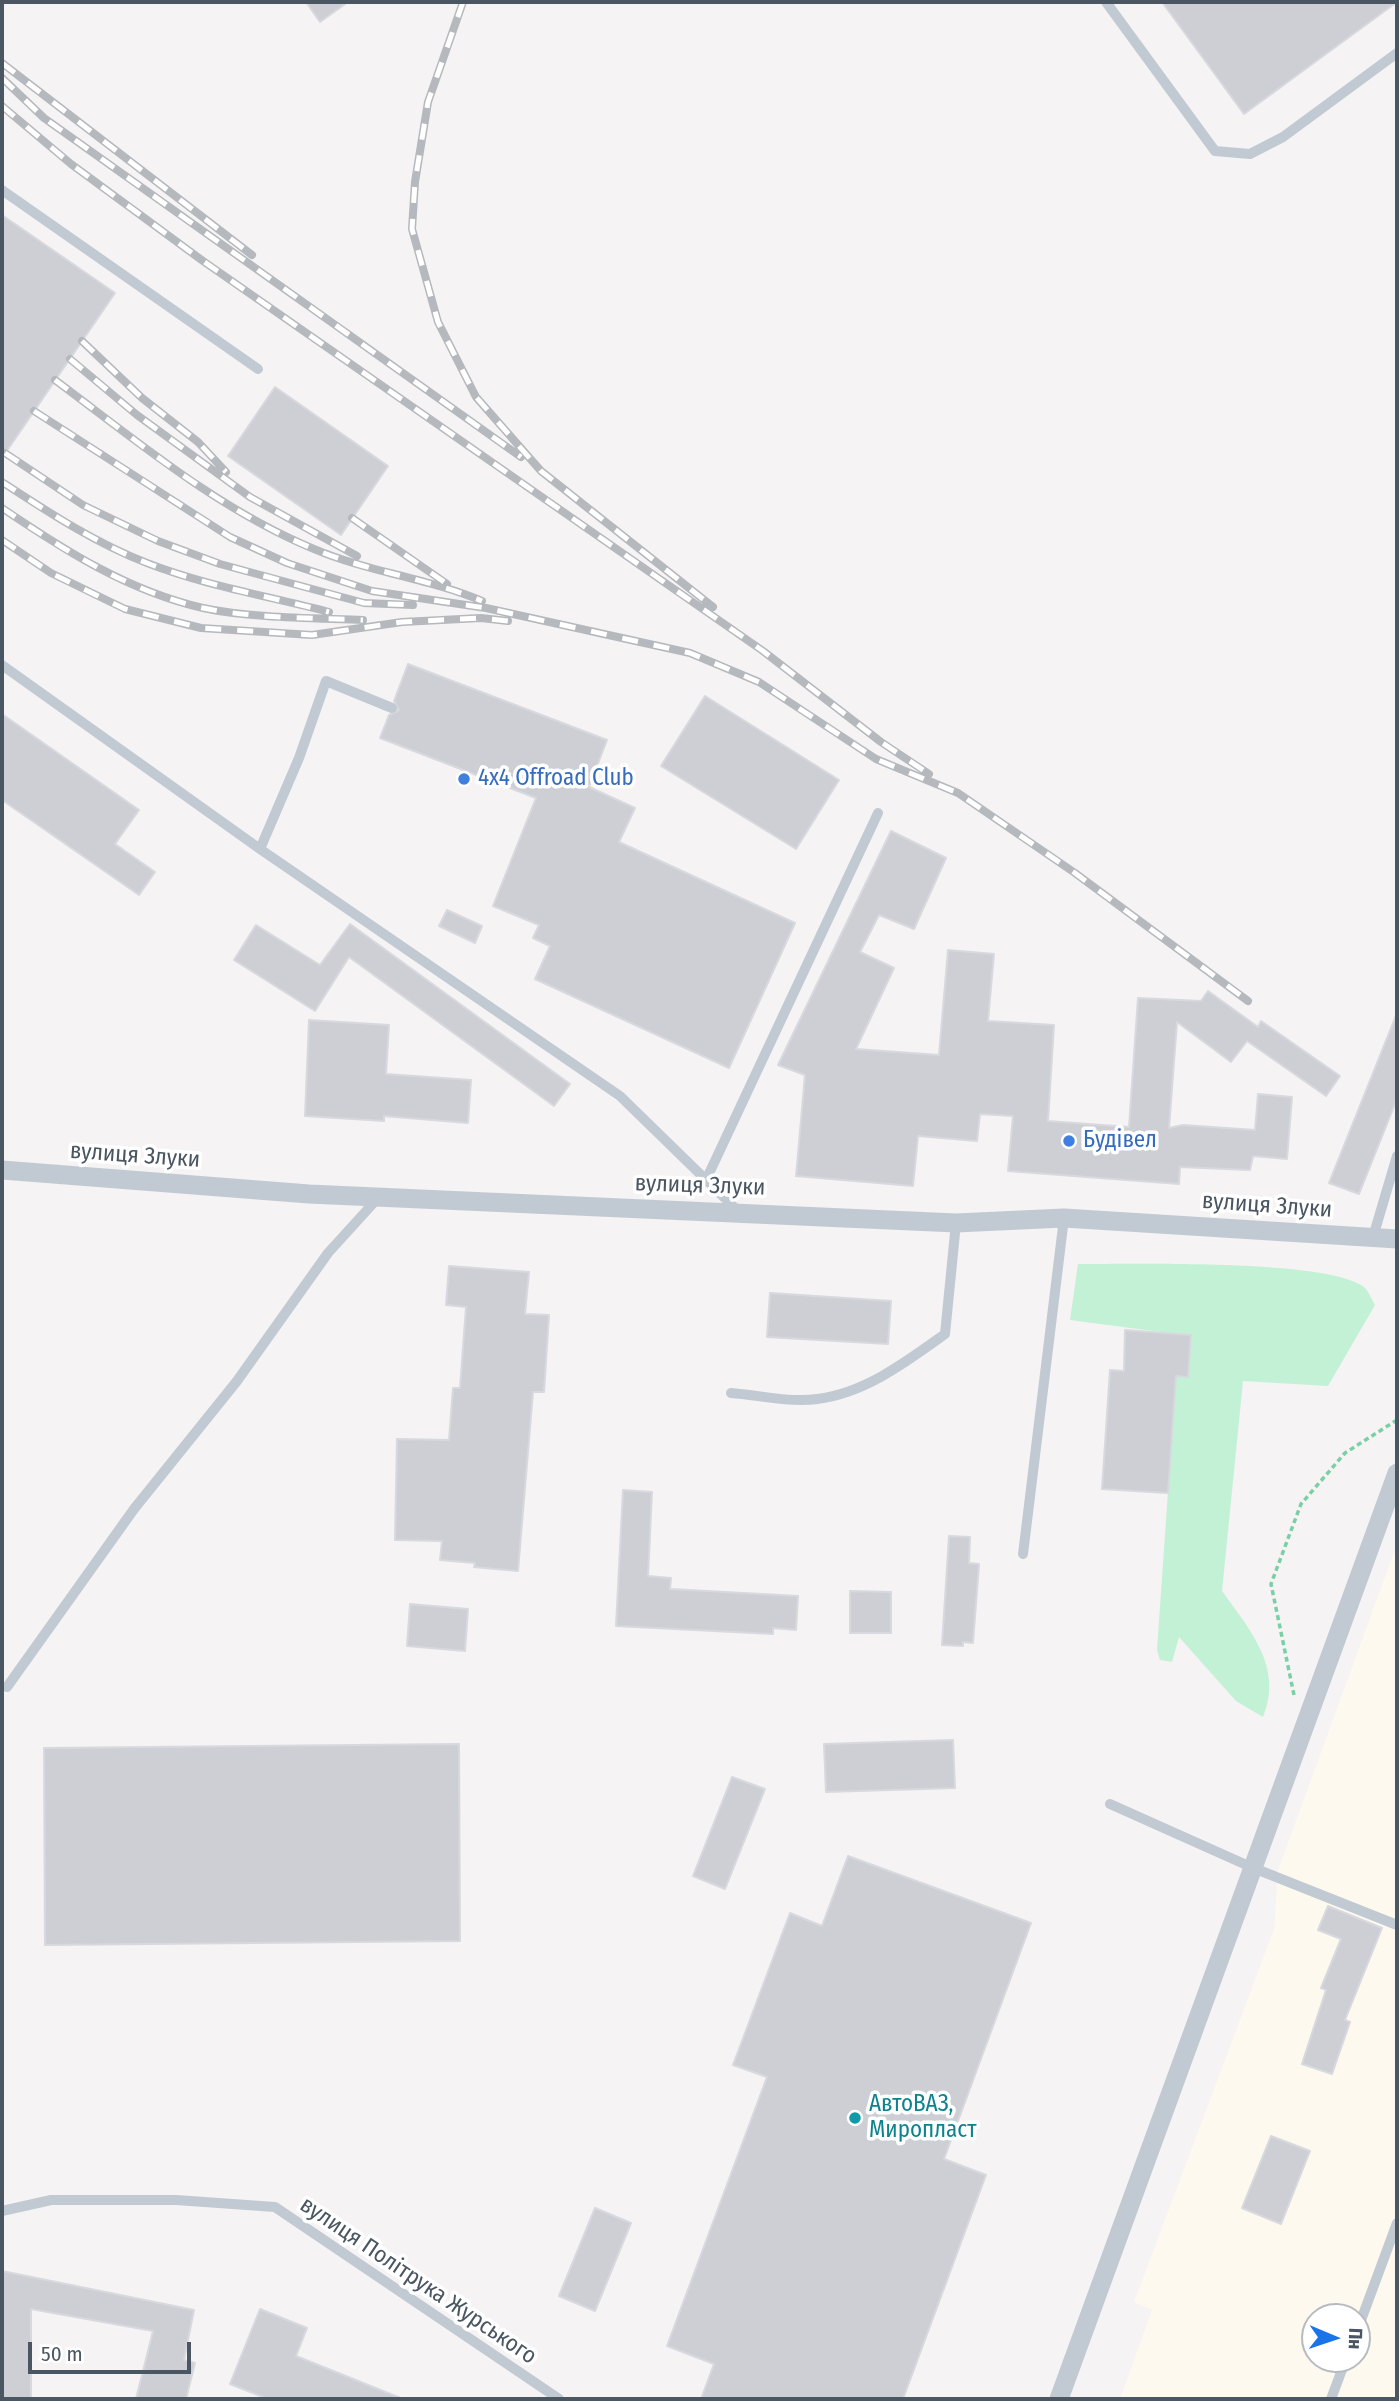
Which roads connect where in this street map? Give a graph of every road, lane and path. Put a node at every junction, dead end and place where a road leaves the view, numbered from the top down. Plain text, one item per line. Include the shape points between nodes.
1 (1106, 2) edge
2 (1397, 53) edge
3 (2, 190) edge
4 (258, 369) dead end
5 (2, 665) edge
6 (392, 708) dead end
7 (878, 813) dead end
8 (260, 849) junction
9 (1397, 1156) edge
10 (2, 1170) edge
11 (706, 1180) junction
12 (378, 1197) junction
13 (738, 1212) junction
14 (1064, 1218) junction
15 (956, 1223) junction
16 (1373, 1237) junction
17 (1397, 1239) edge
18 (731, 1393) dead end
19 (1397, 1420) edge
20 (1397, 1473) edge
21 (1023, 1554) dead end
22 (7, 1687) dead end
23 (1300, 1735) junction
24 (1110, 1804) dead end
25 (1251, 1867) junction
26 (1397, 1925) edge
27 (2, 2211) edge
28 (1397, 2223) edge
29 (1367, 2303) edge
30 (1341, 2373) edge
31 (559, 2399) edge
32 (1059, 2399) edge
33 (1331, 2399) edge

1 - 2 lane via 1214,151 1250,153 1283,137
3 - 4 lane
5 - 8 lane
6 - 8 lane via 326,681
7 - 11 lane
8 - 11 lane via 621,1096
9 - 16 lane
10 - 12 street, вулиця Злуки
11 - 13 lane
12 - 13 street, вулиця Злуки
12 - 22 lane via 328,1252 237,1381 134,1509
13 - 15 street, вулиця Злуки
14 - 15 street, вулиця Злуки
14 - 16 street, вулиця Злуки
14 - 21 lane
15 - 18 lane via 945,1334 858,1389 815,1400
16 - 17 street, вулиця Злуки
19 - 23 path via 1345,1452 1301,1504 1271,1584 1288,1653
20 - 23 street
23 - 25 street
24 - 25 lane
25 - 26 lane
25 - 32 street
27 - 31 lane, вулиця Політрука Журського via 51,2200 176,2200 275,2207
28 - 29 lane
30 - 33 lane

